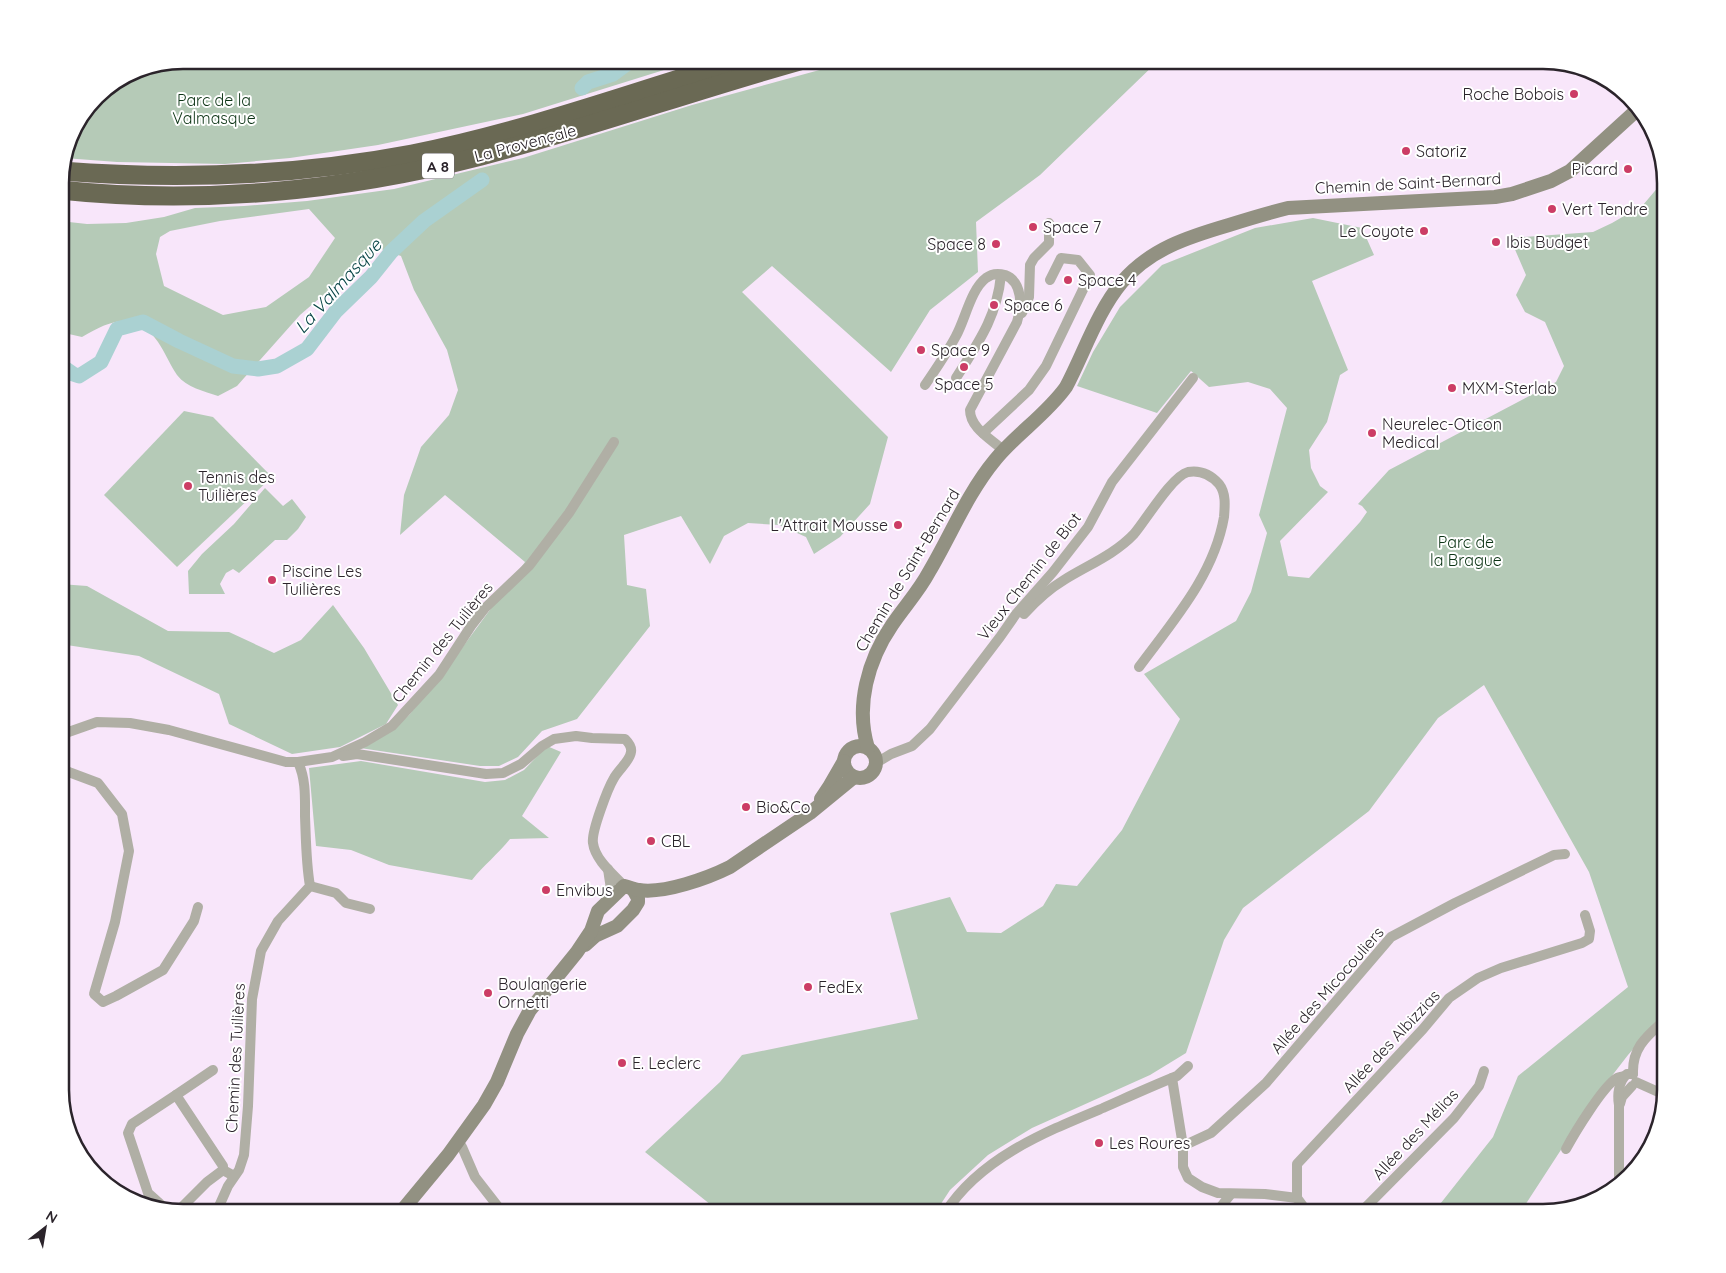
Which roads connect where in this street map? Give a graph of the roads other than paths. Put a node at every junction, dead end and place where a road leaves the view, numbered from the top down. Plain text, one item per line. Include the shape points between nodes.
1 (709, 69) edge
2 (773, 69) edge
3 (1629, 108) edge
4 (1634, 113) edge
5 (69, 172) edge
6 (69, 191) edge
7 (1377, 200) junction
8 (1049, 223) dead end
9 (1001, 275) junction
10 (1050, 280) dead end
11 (1017, 322) junction
12 (956, 378) dead end
13 (1193, 378) dead end
14 (925, 385) dead end
15 (983, 433) junction
16 (614, 442) dead end
17 (1003, 450) junction
18 (1000, 637) junction
19 (1139, 667) dead end
20 (863, 704) junction
21 (69, 732) edge
22 (850, 748) junction
23 (872, 755) junction
24 (332, 757) junction
25 (844, 761) junction
26 (298, 762) junction
27 (69, 772) edge
28 (854, 776) junction
29 (810, 814) junction
30 (1565, 854) dead end
31 (608, 868) junction
32 (310, 886) junction
33 (628, 888) junction
34 (663, 890) junction
35 (612, 896) junction
36 (636, 906) junction
37 (198, 907) dead end
38 (370, 909) dead end
39 (1585, 915) dead end
40 (595, 919) junction
41 (608, 929) junction
42 (577, 952) junction
43 (1657, 1029) edge
44 (1188, 1066) dead end
45 (213, 1070) dead end
46 (1484, 1071) dead end
47 (1172, 1078) junction
48 (1630, 1080) junction
49 (1657, 1092) edge
50 (176, 1094) junction
51 (458, 1141) junction
52 (1183, 1146) junction
53 (1566, 1149) dead end
54 (223, 1170) junction
55 (1621, 1174) edge
56 (234, 1176) junction
57 (1231, 1194) junction
58 (1297, 1198) junction
59 (157, 1201) edge
60 (185, 1204) edge
61 (220, 1204) edge
62 (407, 1204) edge
63 (496, 1204) edge
64 (951, 1204) edge
65 (1223, 1204) edge
66 (1301, 1204) edge
67 (1369, 1204) edge

1 - 5 highway, La Provençale / A 8 via 522,126 386,158 289,171 214,176
2 - 6 highway, La Provençale / A 8 via 537,141 376,178 221,194
3 - 7 main road, Chemin de Saint-Bernard via 1565,166 1535,180 1508,189
4 - 7 main road, Chemin de Saint-Bernard via 1570,171 1551,181 1494,197
7 - 17 main road, Chemin de Saint-Bernard via 1317,202 1266,213 1194,235 1160,250 1122,282 1057,400
8 - 11 street via 1049,243 1030,265 1028,301
9 - 11 street via 1010,278 1017,286 1020,304
9 - 12 street via 989,323
9 - 14 street via 991,276 979,286 957,335
10 - 15 street via 1061,258 1078,260 1090,274 1046,366 1030,390
11 - 15 street via 970,410 973,424
13 - 18 street, Vieux Chemin de Biot via 1115,478 1088,528
15 - 17 street
16 - 24 street, Chemin des Tuilières via 569,513 529,566 471,626 439,675 392,726
17 - 20 main road, Chemin de Saint-Bernard via 964,507 928,575 882,642 870,667
18 - 19 street via 1046,593 1122,545 1178,478 1189,472 1202,473 1217,482 1225,500 1218,540 1205,573
18 - 23 street, Vieux Chemin de Biot via 924,737 912,746 891,754
20 - 22 main road, Chemin de Saint-Bernard
20 - 23 main road, Chemin de Saint-Bernard via 864,735
21 - 26 street, Chemin des Tuilières via 97,722 130,723 286,762
22 - 23 main road via 859,746
22 - 25 main road
23 - 28 main road via 872,772 864,777
24 - 26 street, Chemin des Tuilières
24 - 31 street via 357,754 486,774 503,773 554,739 576,736 622,738 629,743 631,754 610,786 593,842 595,851
25 - 28 main road via 846,770
25 - 29 main road
26 - 32 street via 305,793
27 - 37 street via 98,783 122,814 129,850 115,922 94,994 103,1002 162,970 194,921
28 - 29 main road
29 - 34 main road via 723,870
30 - 52 street, Allée des Micocouliers via 1554,855 1391,937 1266,1083 1211,1133
31 - 33 street
31 - 35 street
32 - 38 street via 336,893 346,903
32 - 56 street, Chemin des Tuilières via 278,921 261,952 252,999 245,1146 242,1163
33 - 34 main road
33 - 35 main road
33 - 36 main road via 638,898
34 - 36 main road
35 - 40 main road
36 - 41 main road via 616,926
39 - 58 street, Allée des Albizzias via 1589,939 1501,968 1478,978 1449,998 1297,1164
40 - 41 main road via 599,926
40 - 42 main road
41 - 42 main road
42 - 51 main road via 530,1010 513,1041 491,1095
43 - 48 street via 1638,1047
44 - 47 street
45 - 50 street
46 - 67 street, Allée des Mélias via 1479,1086 1454,1118
47 - 52 street
47 - 64 street via 1017,1148 968,1184
48 - 49 street
48 - 53 street via 1616,1078 1602,1093
48 - 55 street via 1619,1104
50 - 54 street
50 - 59 street via 132,1124 128,1134 148,1193
51 - 62 main road
51 - 63 street via 475,1177
52 - 57 street via 1183,1168 1188,1178 1218,1193
54 - 56 street
54 - 60 street
56 - 61 street, Chemin des Tuilières
57 - 58 street
57 - 65 street
58 - 66 street

